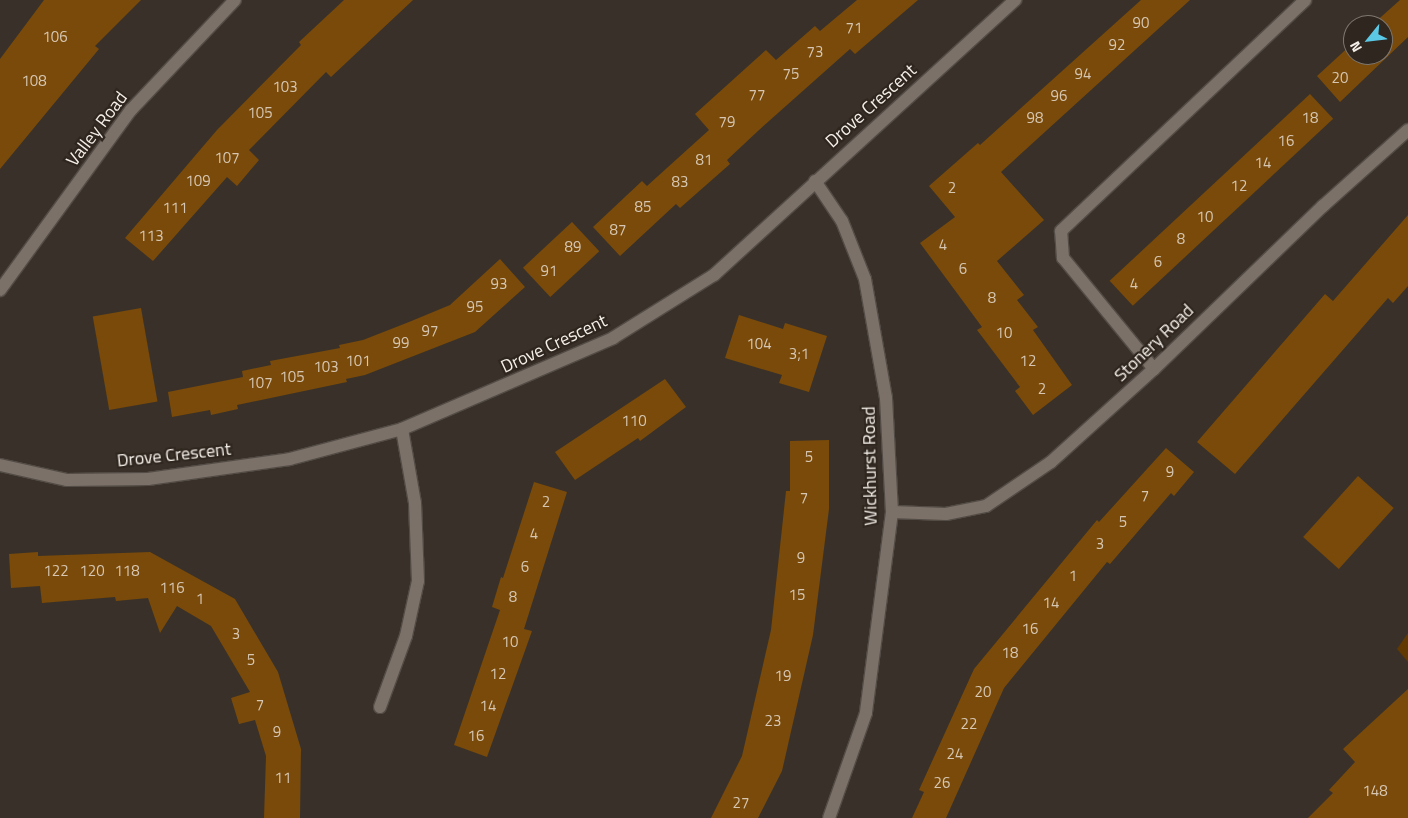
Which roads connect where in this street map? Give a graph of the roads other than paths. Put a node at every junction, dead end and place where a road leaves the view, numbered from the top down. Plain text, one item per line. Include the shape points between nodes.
1 (235, 0) edge
2 (1015, 0) edge
3 (1305, 0) edge
4 (1408, 130) edge
5 (815, 181) junction
6 (0, 290) edge
7 (1154, 369) junction
8 (402, 429) junction
9 (0, 465) edge
10 (892, 512) junction
11 (380, 707) dead end
12 (829, 818) edge

1 - 6 street, Valley Road via 131,110
2 - 5 street, Drove Crescent
3 - 7 street via 1061,231 1063,258
4 - 7 street, Stonery Road via 1323,206
5 - 8 street, Drove Crescent via 714,274 613,338
5 - 10 street, Wickhurst Road via 842,221 866,279 886,398
7 - 10 street, Stonery Road via 1051,462 986,506 946,514
8 - 9 street, Drove Crescent via 290,459 148,479 67,480
8 - 11 street via 415,503 418,581 406,636
10 - 12 street, Wickhurst Road via 866,713

